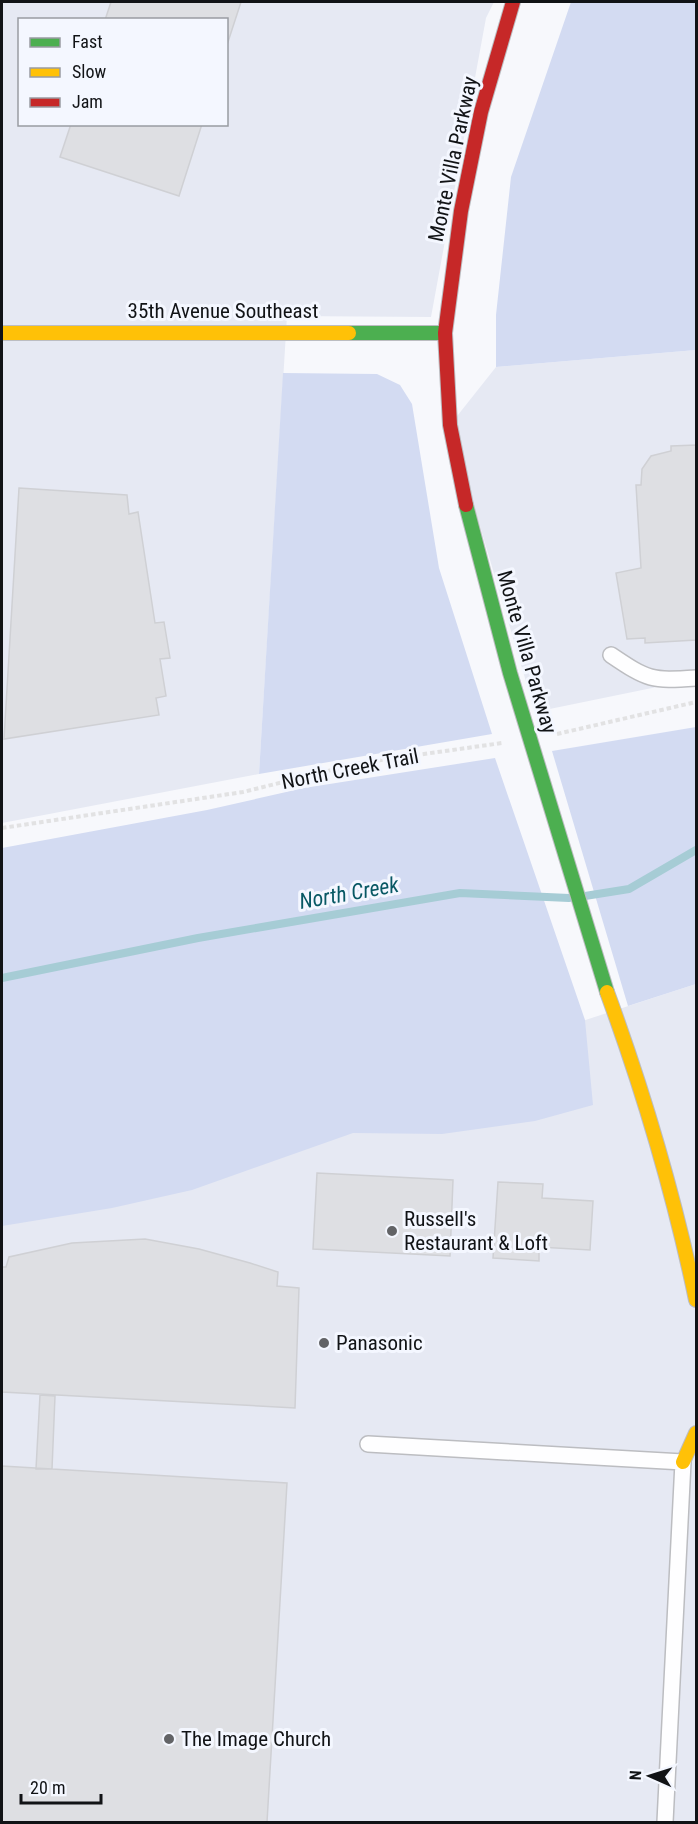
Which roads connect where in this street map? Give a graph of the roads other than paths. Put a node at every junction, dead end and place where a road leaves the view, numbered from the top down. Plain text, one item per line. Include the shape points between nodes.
1 (513, 2) edge
2 (2, 333) edge
3 (445, 333) junction
4 (611, 655) dead end
5 (696, 678) edge
6 (696, 1300) edge
7 (696, 1433) edge
8 (368, 1444) dead end
9 (683, 1461) junction
10 (664, 1822) edge

1 - 3 street, Monte Villa Parkway via 481,112 460,211
2 - 3 street, 35th Avenue Southeast
3 - 6 street, Monte Villa Parkway via 450,425 470,526 599,971 638,1077 681,1229
4 - 5 lane via 645,677
7 - 9 street
8 - 9 lane
9 - 10 lane

